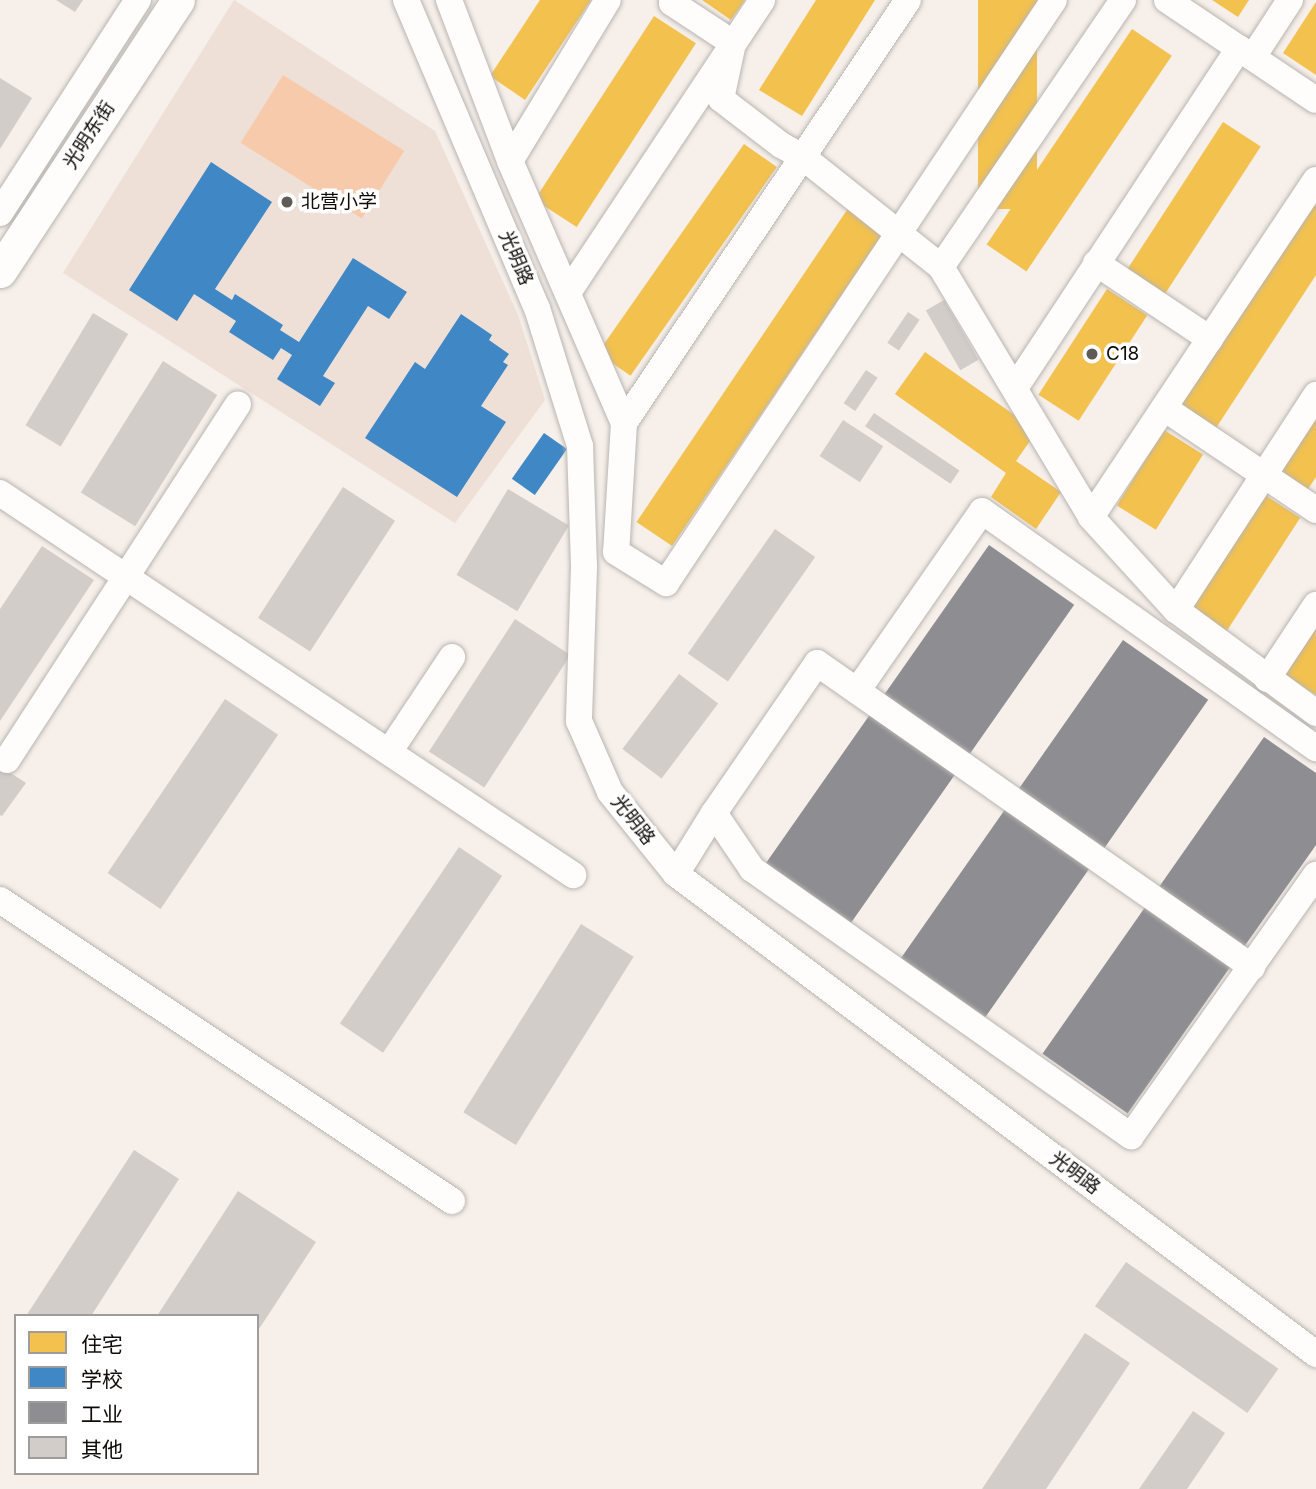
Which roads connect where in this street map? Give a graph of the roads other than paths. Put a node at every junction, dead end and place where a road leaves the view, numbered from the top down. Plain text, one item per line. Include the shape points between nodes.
1 (138, 0) edge
2 (178, 0) edge
3 (406, 0) edge
4 (449, 0) edge
5 (608, 0) edge
6 (673, 0) edge
7 (762, 0) edge
8 (908, 0) edge
9 (1054, 0) edge
10 (1123, 0) edge
11 (1167, 0) edge
12 (1290, 0) edge
13 (733, 44) junction
14 (1246, 52) junction
15 (1316, 100) edge
16 (804, 158) junction
17 (510, 160) junction
18 (1316, 180) edge
19 (0, 213) edge
20 (901, 233) junction
21 (1096, 263) junction
22 (941, 267) junction
23 (0, 271) edge
24 (569, 291) junction
25 (1210, 339) junction
26 (1015, 388) junction
27 (1316, 395) edge
28 (237, 404) dead end
29 (1164, 408) junction
30 (624, 423) junction
31 (1264, 475) junction
32 (0, 493) edge
33 (1316, 510) edge
34 (1091, 517) junction
35 (125, 577) junction
36 (1316, 605) edge
37 (1176, 610) junction
38 (452, 657) dead end
39 (1267, 679) junction
40 (857, 691) junction
41 (1316, 713) edge
42 (1316, 748) edge
43 (389, 752) junction
44 (7, 760) dead end
45 (714, 813) junction
46 (676, 874) junction
47 (1316, 875) edge
48 (573, 876) dead end
49 (0, 900) edge
50 (1252, 967) junction
51 (452, 1201) dead end
52 (1316, 1354) edge

1 - 19 street
2 - 23 main road, 光明东街
3 - 46 street, 光明路 via 537,308 580,446 584,567 579,722 610,792
4 - 17 street
5 - 17 street
6 - 13 street
7 - 13 street
8 - 16 street
9 - 20 street
10 - 22 street
11 - 14 street
12 - 14 street
13 - 16 street via 721,99
13 - 24 street
14 - 15 street
14 - 21 street
16 - 20 street
16 - 30 street
17 - 24 street
18 - 25 street
20 - 22 street
20 - 30 street via 666,583 616,552
21 - 25 street
21 - 26 street
22 - 26 street
24 - 30 street
25 - 29 street
26 - 34 street
27 - 31 street
28 - 35 street
29 - 31 street
29 - 34 street
31 - 33 street
31 - 37 street
32 - 35 street
34 - 37 street
35 - 43 street
35 - 44 street
36 - 39 street
37 - 39 street
38 - 43 street
39 - 41 street
40 - 42 street via 982,511
40 - 45 street via 817,663
40 - 50 street
43 - 48 street
45 - 46 street
45 - 50 street via 752,869 1130,1136
46 - 52 street, 光明路
47 - 50 street
49 - 51 street

